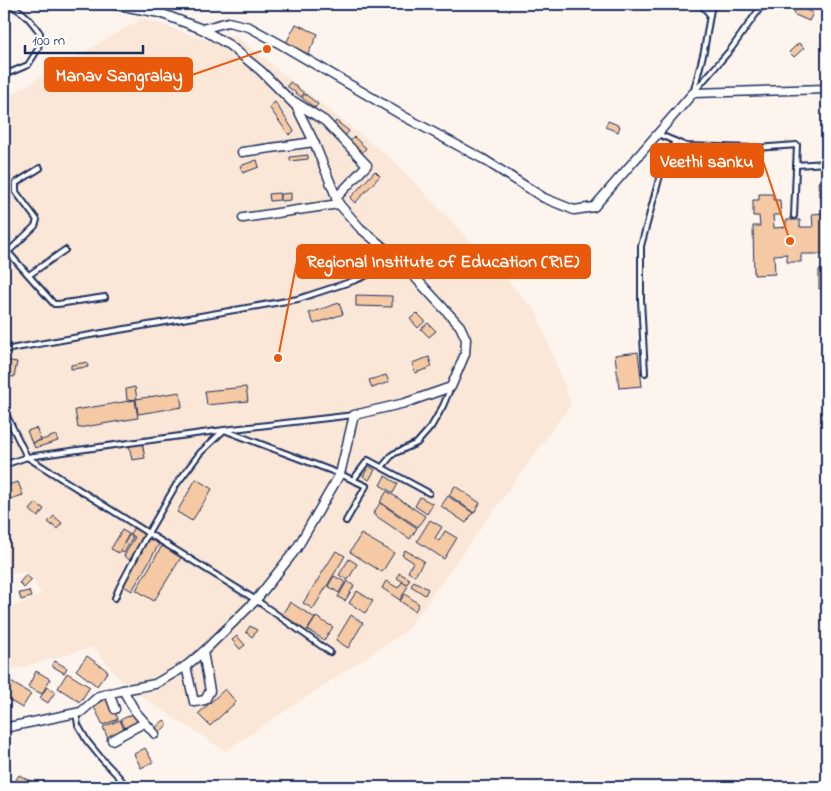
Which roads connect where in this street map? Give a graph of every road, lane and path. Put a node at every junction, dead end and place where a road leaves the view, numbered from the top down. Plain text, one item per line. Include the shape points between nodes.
1 (8, 4) edge
2 (111, 4) edge
3 (158, 4) edge
4 (701, 4) edge
5 (712, 4) edge
6 (763, 4) edge
7 (158, 13) junction
8 (710, 15) junction
9 (202, 29) junction
10 (4, 75) edge
11 (827, 89) edge
12 (693, 93) junction
13 (290, 99) junction
14 (658, 134) junction
15 (675, 141) junction
16 (314, 142) junction
17 (242, 152) dead end
18 (827, 162) edge
19 (796, 165) junction
20 (40, 168) dead end
21 (338, 201) junction
22 (794, 216) dead end
23 (243, 218) dead end
24 (65, 250) dead end
25 (8, 252) junction
26 (4, 256) edge
27 (400, 261) junction
28 (29, 276) junction
29 (104, 298) dead end
30 (4, 350) edge
31 (645, 373) dead end
32 (451, 387) junction
33 (4, 410) edge
34 (354, 415) junction
35 (224, 430) junction
36 (27, 457) junction
37 (4, 465) edge
38 (382, 467) junction
39 (340, 474) junction
40 (353, 480) junction
41 (429, 493) dead end
42 (346, 521) dead end
43 (148, 533) junction
44 (115, 598) dead end
45 (256, 600) junction
46 (203, 652) junction
47 (330, 652) dead end
48 (186, 666) junction
49 (123, 690) junction
50 (109, 693) junction
51 (115, 709) dead end
52 (76, 713) junction
53 (144, 723) junction
54 (4, 728) edge
55 (155, 734) dead end
56 (112, 740) dead end
57 (126, 787) edge

1 - 10 lane via 22,11 40,33 38,48 28,65
2 - 7 street
3 - 7 street
4 - 8 lane
5 - 8 lane
6 - 12 lane via 731,49
7 - 9 street
8 - 12 lane
9 - 13 street via 229,45
9 - 14 street via 228,22 249,27 483,159 544,198 574,210 594,207
11 - 12 street
12 - 14 street
13 - 16 street
13 - 21 street via 324,121 367,165
14 - 15 lane
15 - 19 lane via 686,146 756,148 797,145
15 - 31 lane via 662,168 641,246
16 - 17 street
16 - 21 street
18 - 19 lane
19 - 22 lane
20 - 25 lane via 16,183 16,192 37,220 35,226
21 - 23 street
21 - 27 street via 360,228
24 - 28 lane
25 - 26 lane
25 - 28 lane
27 - 30 lane via 298,299
27 - 32 street via 460,326 466,339 465,354
28 - 29 lane via 54,304
32 - 34 street via 405,403
32 - 38 lane via 431,427 417,443 393,454
33 - 36 lane
34 - 35 lane
34 - 39 street
35 - 36 lane
35 - 39 lane
35 - 43 lane via 200,453 176,485
36 - 37 lane
36 - 43 lane
38 - 40 lane via 368,460
38 - 41 lane
39 - 40 lane
39 - 45 street via 297,548
40 - 42 lane via 366,486
43 - 44 lane
43 - 45 lane
45 - 46 street
45 - 47 lane
46 - 48 street
46 - 48 street via 210,691 205,700 194,702
48 - 49 street via 156,684
49 - 50 street
49 - 53 street
50 - 51 street
50 - 52 street via 98,696
52 - 54 street
52 - 57 lane via 78,725 87,741
53 - 55 street
53 - 56 street

